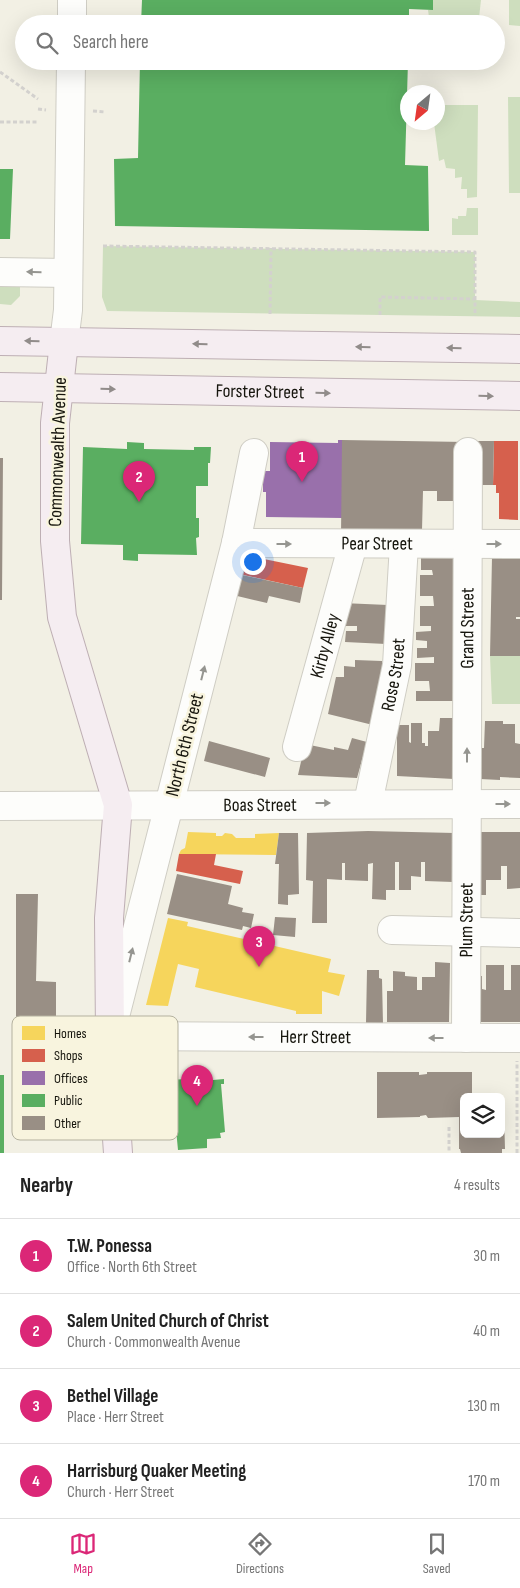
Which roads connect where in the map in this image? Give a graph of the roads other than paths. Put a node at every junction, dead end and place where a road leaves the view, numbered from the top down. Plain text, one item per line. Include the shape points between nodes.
1 (72, 0) edge
2 (72, 15) edge
3 (71, 70) edge
4 (0, 272) edge
5 (68, 273) junction
6 (0, 341) edge
7 (64, 342) junction
8 (520, 350) edge
9 (0, 387) edge
10 (59, 388) junction
11 (520, 396) edge
12 (468, 452) dead end
13 (254, 453) dead end
14 (236, 544) junction
15 (353, 544) junction
16 (404, 544) junction
17 (467, 544) junction
18 (520, 544) edge
19 (297, 747) dead end
20 (368, 803) junction
21 (467, 803) junction
22 (169, 804) junction
23 (520, 804) edge
24 (118, 805) junction
25 (0, 806) edge
26 (392, 930) dead end
27 (467, 933) junction
28 (520, 933) edge
29 (110, 1016) edge
30 (115, 1016) edge
31 (178, 1036) edge
32 (466, 1038) junction
33 (519, 1038) edge
34 (117, 1140) edge
35 (118, 1153) edge

1 - 2 street
3 - 5 street, Commonwealth Avenue
5 -> 4 street
5 - 7 street, Commonwealth Avenue
7 -> 6 main road
8 -> 7 main road
7 - 10 main road, Commonwealth Avenue
9 - 10 main road, Forster Street
10 -> 11 main road, Forster Street
10 - 24 main road, Commonwealth Avenue via 55,423 55,541 62,617
12 - 17 street, Grand Street
13 - 14 street, North 6th Street
14 -> 15 street, Pear Street
22 -> 14 street, North 6th Street
15 - 16 street, Pear Street
15 - 19 street, Kirby Alley
16 - 17 street, Pear Street
16 - 20 street, Rose Street via 397,665
17 -> 18 street, Pear Street
21 -> 17 street, Grand Street
20 - 21 street, Boas Street
22 -> 20 street, Boas Street
21 -> 23 street, Boas Street
21 - 27 street, Plum Street
22 - 24 street, Boas Street
30 -> 22 street, North 6th Street
24 - 25 street, Boas Street
24 - 29 main road, North 6th Street via 109,918
26 - 27 street
27 - 28 street
27 - 32 street, Plum Street
32 -> 31 street, Herr Street
32 - 33 street, Herr Street
34 - 35 main road, North 6th Street

